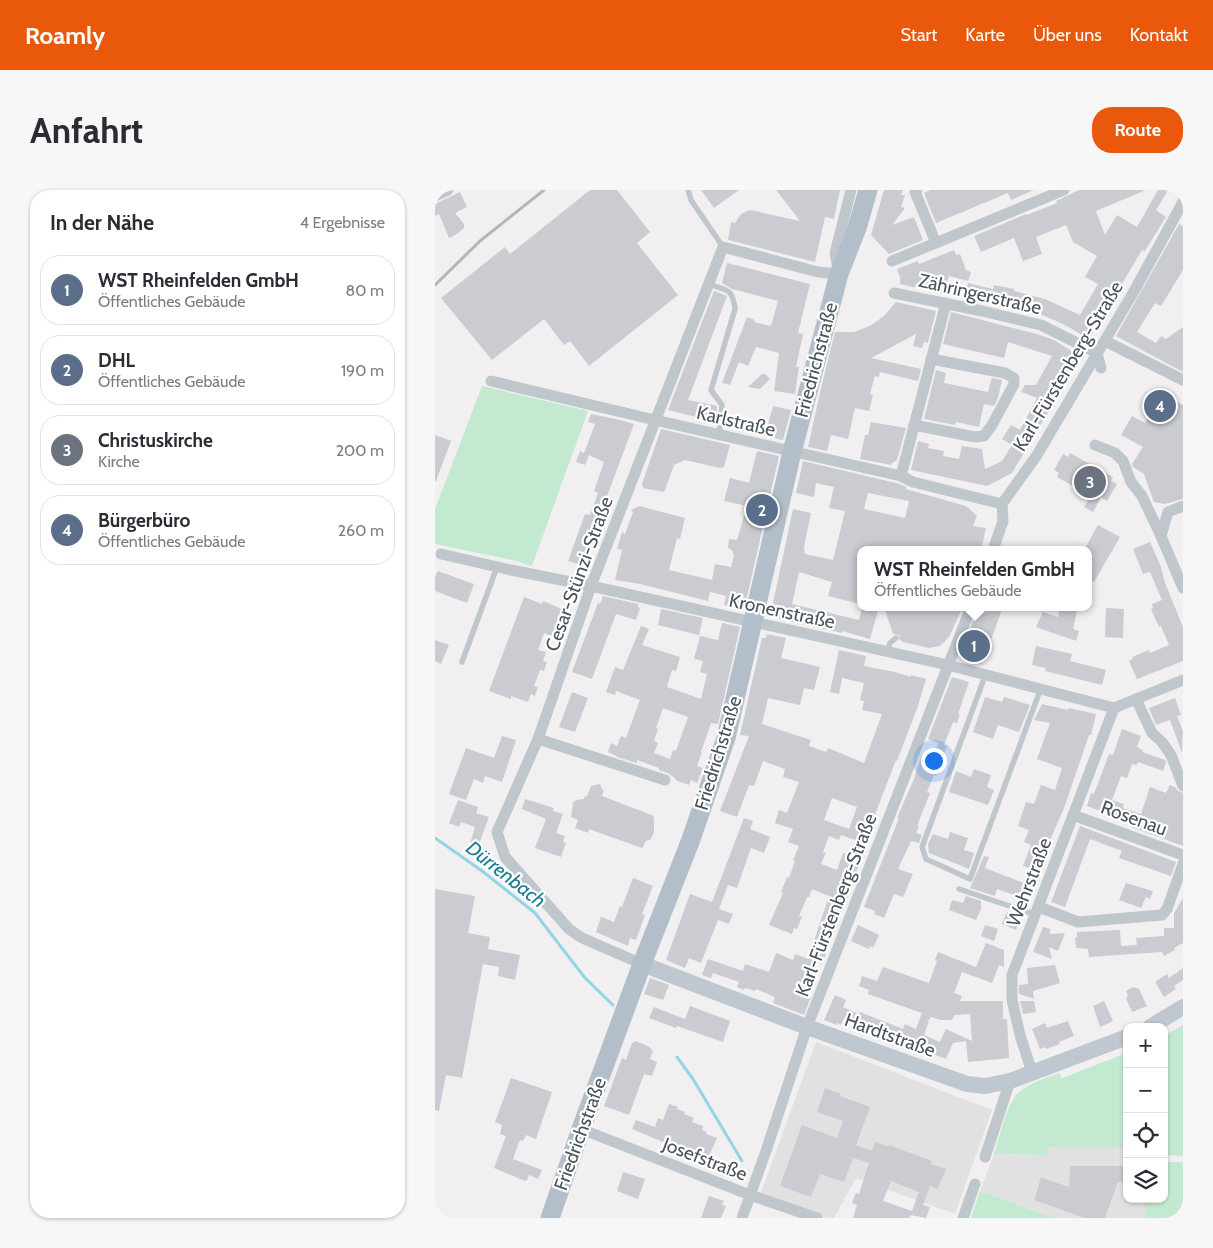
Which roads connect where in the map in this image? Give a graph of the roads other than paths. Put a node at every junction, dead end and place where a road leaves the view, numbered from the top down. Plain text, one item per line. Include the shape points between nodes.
1 (448, 190) edge
2 (688, 190) edge
3 (851, 190) edge
4 (868, 190) edge
5 (917, 190) edge
6 (1064, 190) edge
7 (435, 196) edge
8 (1183, 202) edge
9 (936, 243) junction
10 (723, 247) junction
11 (892, 261) dead end
12 (839, 274) junction
13 (709, 284) junction
14 (894, 292) dead end
15 (946, 303) junction
16 (1105, 341) junction
17 (1097, 353) junction
18 (931, 359) junction
19 (1101, 368) dead end
20 (491, 380) dead end
21 (1183, 380) edge
22 (655, 420) junction
23 (914, 425) junction
24 (719, 435) junction
25 (1095, 445) dead end
26 (792, 452) junction
27 (901, 476) junction
28 (1002, 504) junction
29 (1183, 506) edge
30 (1161, 536) junction
31 (994, 546) edge
32 (438, 553) edge
33 (497, 567) junction
34 (591, 586) junction
35 (1183, 588) edge
36 (969, 611) edge
37 (753, 623) junction
38 (896, 638) dead end
39 (887, 652) junction
40 (462, 662) dead end
41 (949, 665) junction
42 (985, 676) junction
43 (1183, 680) edge
44 (1041, 688) junction
45 (1137, 699) junction
46 (1113, 708) junction
47 (538, 739) junction
48 (665, 780) dead end
49 (1183, 786) edge
50 (1073, 815) junction
51 (1183, 854) edge
52 (1183, 864) edge
53 (959, 889) dead end
54 (1037, 911) junction
55 (642, 964) junction
56 (1183, 1007) edge
57 (1157, 1023) edge
58 (807, 1027) junction
59 (1123, 1038) edge
60 (1032, 1072) junction
61 (1010, 1081) junction
62 (581, 1129) junction
63 (985, 1157) dead end
64 (975, 1184) dead end
65 (750, 1195) junction
66 (551, 1218) edge
67 (742, 1218) edge
68 (817, 1218) edge
69 (963, 1218) edge

1 - 7 street
2 - 10 lane via 691,200
3 - 12 street via 835,253
4 - 12 main road, Friedrichstraße
5 - 9 street via 915,192
6 - 9 street
8 - 16 street, Karl-Fürstenberg-Straße
9 - 11 street
10 - 12 street via 818,272
10 - 13 street, Cesar-Stünzi-Straße
12 - 26 main road, Friedrichstraße
13 - 22 street, Cesar-Stünzi-Straße
13 - 24 lane via 730,292 735,308 711,390 722,405
14 - 15 street, Zähringerstraße
15 - 17 street, Zähringerstraße via 1041,325
15 - 18 street
16 - 17 street, Karl-Fürstenberg-Straße
16 - 21 street
17 - 19 street
17 - 28 street, Karl-Fürstenberg-Straße via 1037,455
18 - 23 street
18 - 23 street via 1005,373 1014,378 1014,384 984,436
20 - 22 street, Karlstraße
22 - 24 street, Karlstraße
22 - 34 street, Cesar-Stünzi-Straße
23 - 27 street
24 - 26 street, Karlstraße
25 - 30 street via 1115,453 1123,461
26 - 27 street, Karlstraße
26 - 37 main road, Friedrichstraße
27 - 28 street, Karlstraße via 913,482
28 - 31 street via 1003,521
29 - 30 street via 1168,512
30 - 35 street
32 - 33 street, Kronenstraße
33 - 34 street, Kronenstraße
33 - 40 lane
34 - 37 street, Kronenstraße
34 - 47 street, Cesar-Stünzi-Straße
36 - 41 street, Karl-Fürstenberg-Straße
37 - 39 street, Kronenstraße
37 - 55 main road, Friedrichstraße via 726,738
38 - 39 lane
39 - 41 street, Kronenstraße
41 - 42 street, Kronenstraße
41 - 58 street, Karl-Fürstenberg-Straße
42 - 44 street, Kronenstraße
42 - 44 lane via 922,847 926,859 970,879
43 - 45 street
44 - 46 street, Kronenstraße
45 - 46 street
45 - 49 street via 1152,733 1171,755
46 - 50 street, Wehrstraße
47 - 48 street
47 - 55 street, Cesar-Stünzi-Straße via 497,832 505,858 575,934
50 - 51 street, Rosenau
50 - 54 street, Wehrstraße
52 - 54 street via 1167,910 1162,915 1077,922
53 - 54 lane
54 - 60 street, Wehrstraße via 1012,975 1012,1000
55 - 58 street, Hardtstraße
55 - 62 main road, Friedrichstraße
56 - 57 street
58 - 61 street, Hardtstraße via 967,1084 985,1086
58 - 65 street, Karl-Fürstenberg-Straße
59 - 60 street, Hardtstraße
60 - 61 street, Hardtstraße
61 - 63 street
62 - 65 street, Josefstraße
62 - 66 main road, Friedrichstraße
64 - 69 street
65 - 67 street, Karl-Fürstenberg-Straße
65 - 68 street, Josefstraße

